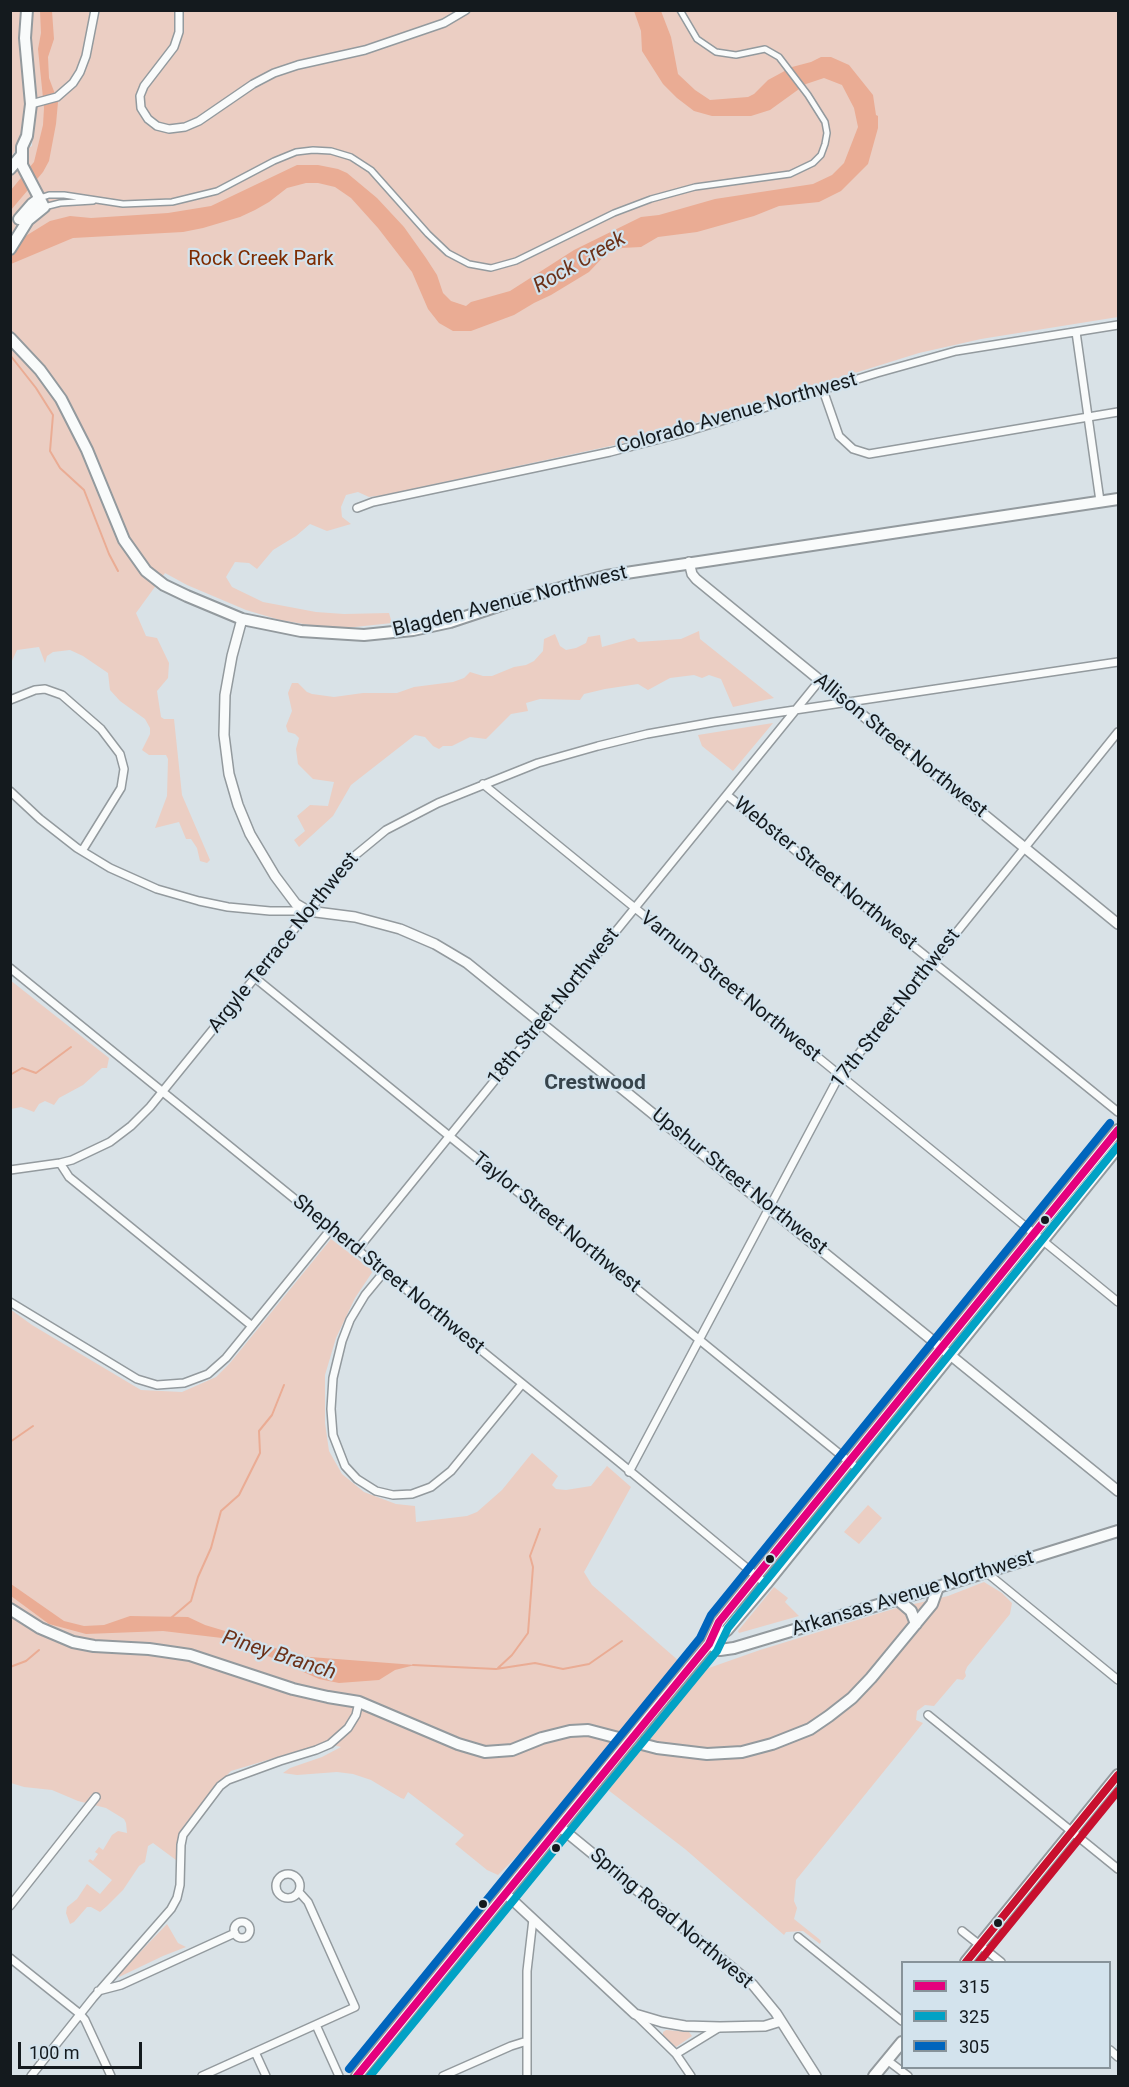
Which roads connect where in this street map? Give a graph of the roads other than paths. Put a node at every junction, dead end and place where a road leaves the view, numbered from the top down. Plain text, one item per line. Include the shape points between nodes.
1 (27, 10) edge
2 (95, 10) edge
3 (179, 10) edge
4 (466, 10) edge
5 (680, 10) edge
6 (36, 103) junction
7 (27, 136) junction
8 (21, 156) junction
9 (10, 169) edge
10 (26, 170) junction
11 (94, 201) junction
12 (42, 203) junction
13 (23, 220) junction
14 (10, 234) edge
15 (10, 249) edge
16 (1119, 325) edge
17 (1076, 332) junction
18 (10, 338) edge
19 (823, 390) junction
20 (1119, 412) edge
21 (1088, 416) junction
22 (1119, 499) edge
23 (1100, 501) junction
24 (357, 508) dead end
25 (689, 562) junction
26 (242, 619) junction
27 (1119, 662) edge
28 (820, 680) junction
29 (10, 700) edge
30 (847, 702) junction
31 (796, 710) junction
32 (1118, 733) edge
33 (483, 784) junction
34 (10, 791) edge
35 (727, 795) junction
36 (1025, 848) junction
37 (82, 851) junction
38 (634, 909) junction
39 (308, 911) junction
40 (1119, 924) edge
41 (932, 961) junction
42 (10, 968) edge
43 (254, 977) junction
44 (542, 1023) junction
45 (840, 1076) junction
46 (162, 1091) junction
47 (1119, 1112) edge
48 (1119, 1130) edge
49 (449, 1136) junction
50 (1119, 1148) edge
51 (60, 1163) junction
52 (10, 1170) edge
53 (769, 1207) junction
54 (331, 1229) junction
55 (1034, 1234) junction
56 (1044, 1242) junction
57 (357, 1250) junction
58 (384, 1272) junction
59 (10, 1302) edge
60 (1119, 1302) edge
61 (252, 1326) junction
62 (699, 1340) junction
63 (942, 1347) junction
64 (951, 1354) junction
65 (522, 1384) junction
66 (854, 1465) junction
67 (629, 1472) junction
68 (1119, 1491) edge
69 (1119, 1531) edge
70 (987, 1573) junction
71 (756, 1576) junction
72 (766, 1584) junction
73 (938, 1587) junction
74 (897, 1599) junction
75 (10, 1609) edge
76 (916, 1624) junction
77 (708, 1644) junction
78 (1119, 1680) edge
79 (359, 1702) junction
80 (928, 1715) dead end
81 (1119, 1774) edge
82 (96, 1797) dead end
83 (560, 1827) junction
84 (1072, 1831) junction
85 (1119, 1869) edge
86 (298, 1892) dead end
87 (506, 1894) junction
88 (10, 1906) edge
89 (533, 1919) junction
90 (962, 1931) dead end
91 (235, 1933) dead end
92 (798, 1937) dead end
93 (980, 1946) junction
94 (10, 1958) edge
95 (967, 1961) edge
96 (1000, 1961) edge
97 (98, 1991) junction
98 (80, 2014) junction
99 (635, 2014) junction
100 (901, 2019) edge
101 (781, 2021) junction
102 (316, 2025) junction
103 (720, 2027) junction
104 (527, 2042) junction
105 (901, 2044) edge
106 (255, 2052) junction
107 (676, 2054) junction
108 (887, 2060) junction
109 (31, 2076) edge
110 (111, 2076) edge
111 (202, 2076) edge
112 (266, 2076) edge
113 (339, 2076) edge
114 (357, 2076) edge
115 (443, 2076) edge
116 (527, 2076) edge
117 (691, 2076) edge
118 (816, 2076) edge
119 (874, 2076) edge
120 (908, 2076) edge

1 - 6 main road via 25,38
2 - 6 street via 82,68 70,87 57,97
3 - 4 street via 174,47 140,96 146,117 165,128 182,128 199,121 274,73 365,50 450,21
5 - 11 street via 697,39 716,52 736,55 765,49 778,57 823,117 827,133 823,150 809,167 790,174 695,188 651,199 499,267 476,267 453,257 371,170 351,157 331,151 291,154 228,186 190,199 146,205
6 - 7 main road
7 - 8 main road
7 - 10 main road
8 - 9 main road
8 - 10 main road
10 - 12 main road
11 - 12 street
11 - 12 street via 49,195
12 - 13 main road
13 - 14 main road
13 - 15 main road
16 - 17 street, Colorado Avenue Northwest
17 - 19 street, Colorado Avenue Northwest via 956,351
17 - 21 street
18 - 26 main road, Blagden Avenue Northwest via 48,380 70,414 124,540 139,563 164,585
19 - 21 street via 837,434 848,446 865,454
19 - 24 street, Colorado Avenue Northwest via 610,452
20 - 21 street
21 - 23 street
22 - 23 main road, Blagden Avenue Northwest
23 - 25 main road, Blagden Avenue Northwest
25 - 26 main road, Blagden Avenue Northwest via 606,576 450,622 401,632 336,634
25 - 28 street, Allison Street Northwest via 696,579
26 - 39 street via 225,695 224,735 230,774 257,847 293,900
27 - 30 street, Argyle Terrace Northwest
28 - 30 street, Allison Street Northwest
28 - 31 street, 18th Street Northwest
29 - 37 street via 42,689 62,694 101,729 120,754 124,769 121,788
30 - 31 street, Argyle Terrace Northwest
30 - 36 street, Allison Street Northwest
31 - 33 street, Argyle Terrace Northwest via 598,746
31 - 35 street, 18th Street Northwest
32 - 36 street, 17th Street Northwest
33 - 38 street, Varnum Street Northwest
33 - 39 street, Argyle Terrace Northwest via 400,821 377,836 352,858
34 - 37 street, Upshur Street Northwest
35 - 38 street, 18th Street Northwest
35 - 41 street, Webster Street Northwest
36 - 40 street, Allison Street Northwest
36 - 41 street, 17th Street Northwest
37 - 39 street, Upshur Street Northwest via 139,881 192,899 238,908
38 - 44 street, 18th Street Northwest
38 - 45 street, Varnum Street Northwest
39 - 43 street, Argyle Terrace Northwest
39 - 44 street, Upshur Street Northwest via 378,922 430,941 467,963
41 - 45 street, 17th Street Northwest
41 - 47 street, Webster Street Northwest
42 - 46 street, Shepherd Street Northwest
43 - 46 street, Argyle Terrace Northwest
43 - 49 street, Taylor Street Northwest
44 - 49 street, 18th Street Northwest
44 - 53 street, Upshur Street Northwest
45 - 53 street, 17th Street Northwest
45 - 55 street, Varnum Street Northwest
46 - 51 street, Argyle Terrace Northwest via 144,1114 117,1137 87,1154
46 - 54 street, Shepherd Street Northwest
48 - 55 main road
49 - 57 street, 18th Street Northwest
49 - 62 street, Taylor Street Northwest
50 - 56 main road
51 - 52 street, Argyle Terrace Northwest
51 - 61 street via 69,1177
53 - 62 street, 17th Street Northwest
53 - 63 street, Upshur Street Northwest
54 - 57 street, Shepherd Street Northwest
54 - 61 street
55 - 56 street, Varnum Street Northwest
55 - 63 main road
56 - 60 street, Varnum Street Northwest
56 - 64 main road
57 - 58 street, Shepherd Street Northwest
58 - 65 street, Shepherd Street Northwest
58 - 65 street via 350,1320 333,1378 333,1436 342,1461 357,1479 393,1496 412,1494 436,1484
59 - 61 street via 134,1378 157,1385 180,1384 216,1368
62 - 66 street, Taylor Street Northwest
62 - 67 street, 17th Street Northwest
63 - 64 street, Upshur Street Northwest
63 - 66 main road
64 - 66 main road
64 - 68 street, Upshur Street Northwest
65 - 67 street, Shepherd Street Northwest
66 - 71 main road
66 - 72 main road
67 - 71 street, Shepherd Street Northwest
69 - 70 main road, Arkansas Avenue Northwest
70 - 73 main road, Arkansas Avenue Northwest
70 - 78 street
71 - 72 street, Shepherd Street Northwest
71 - 77 main road via 719,1622
72 - 77 main road via 727,1630
73 - 74 main road, Arkansas Avenue Northwest
73 - 76 main road via 932,1604
74 - 76 main road via 911,1611
74 - 77 main road, Arkansas Avenue Northwest via 734,1648 720,1650
75 - 79 main road via 39,1628 73,1642 190,1655 299,1690
76 - 79 main road via 866,1684 830,1716 788,1739 742,1752 707,1755 673,1751 588,1730 542,1738 512,1750 485,1752
77 - 83 main road, bridge
79 - 97 street via 348,1728 330,1744 220,1786 183,1835 180,1885 173,1905
80 - 84 street
81 - 84 main road
82 - 88 street
83 - 87 main road
83 - 101 street, Spring Road Northwest via 739,1973
84 - 85 street
84 - 93 main road
86 - 102 street via 308,1902 355,2007
87 - 89 street
87 - 114 main road
89 - 99 street
89 - 104 street via 527,1971
90 - 93 street
91 - 97 street via 121,1985
92 - 100 street
93 - 95 main road
93 - 96 street
94 - 98 street
97 - 98 street
98 - 109 street
98 - 110 street
99 - 103 street via 673,2025
99 - 107 street
101 - 103 street via 765,2026
101 - 118 street, Spring Road Northwest
102 - 106 street
102 - 113 street
103 - 107 street
104 - 115 street
104 - 116 street
105 - 108 main road
106 - 111 street
106 - 112 street
107 - 117 street
108 - 119 main road
108 - 120 street

